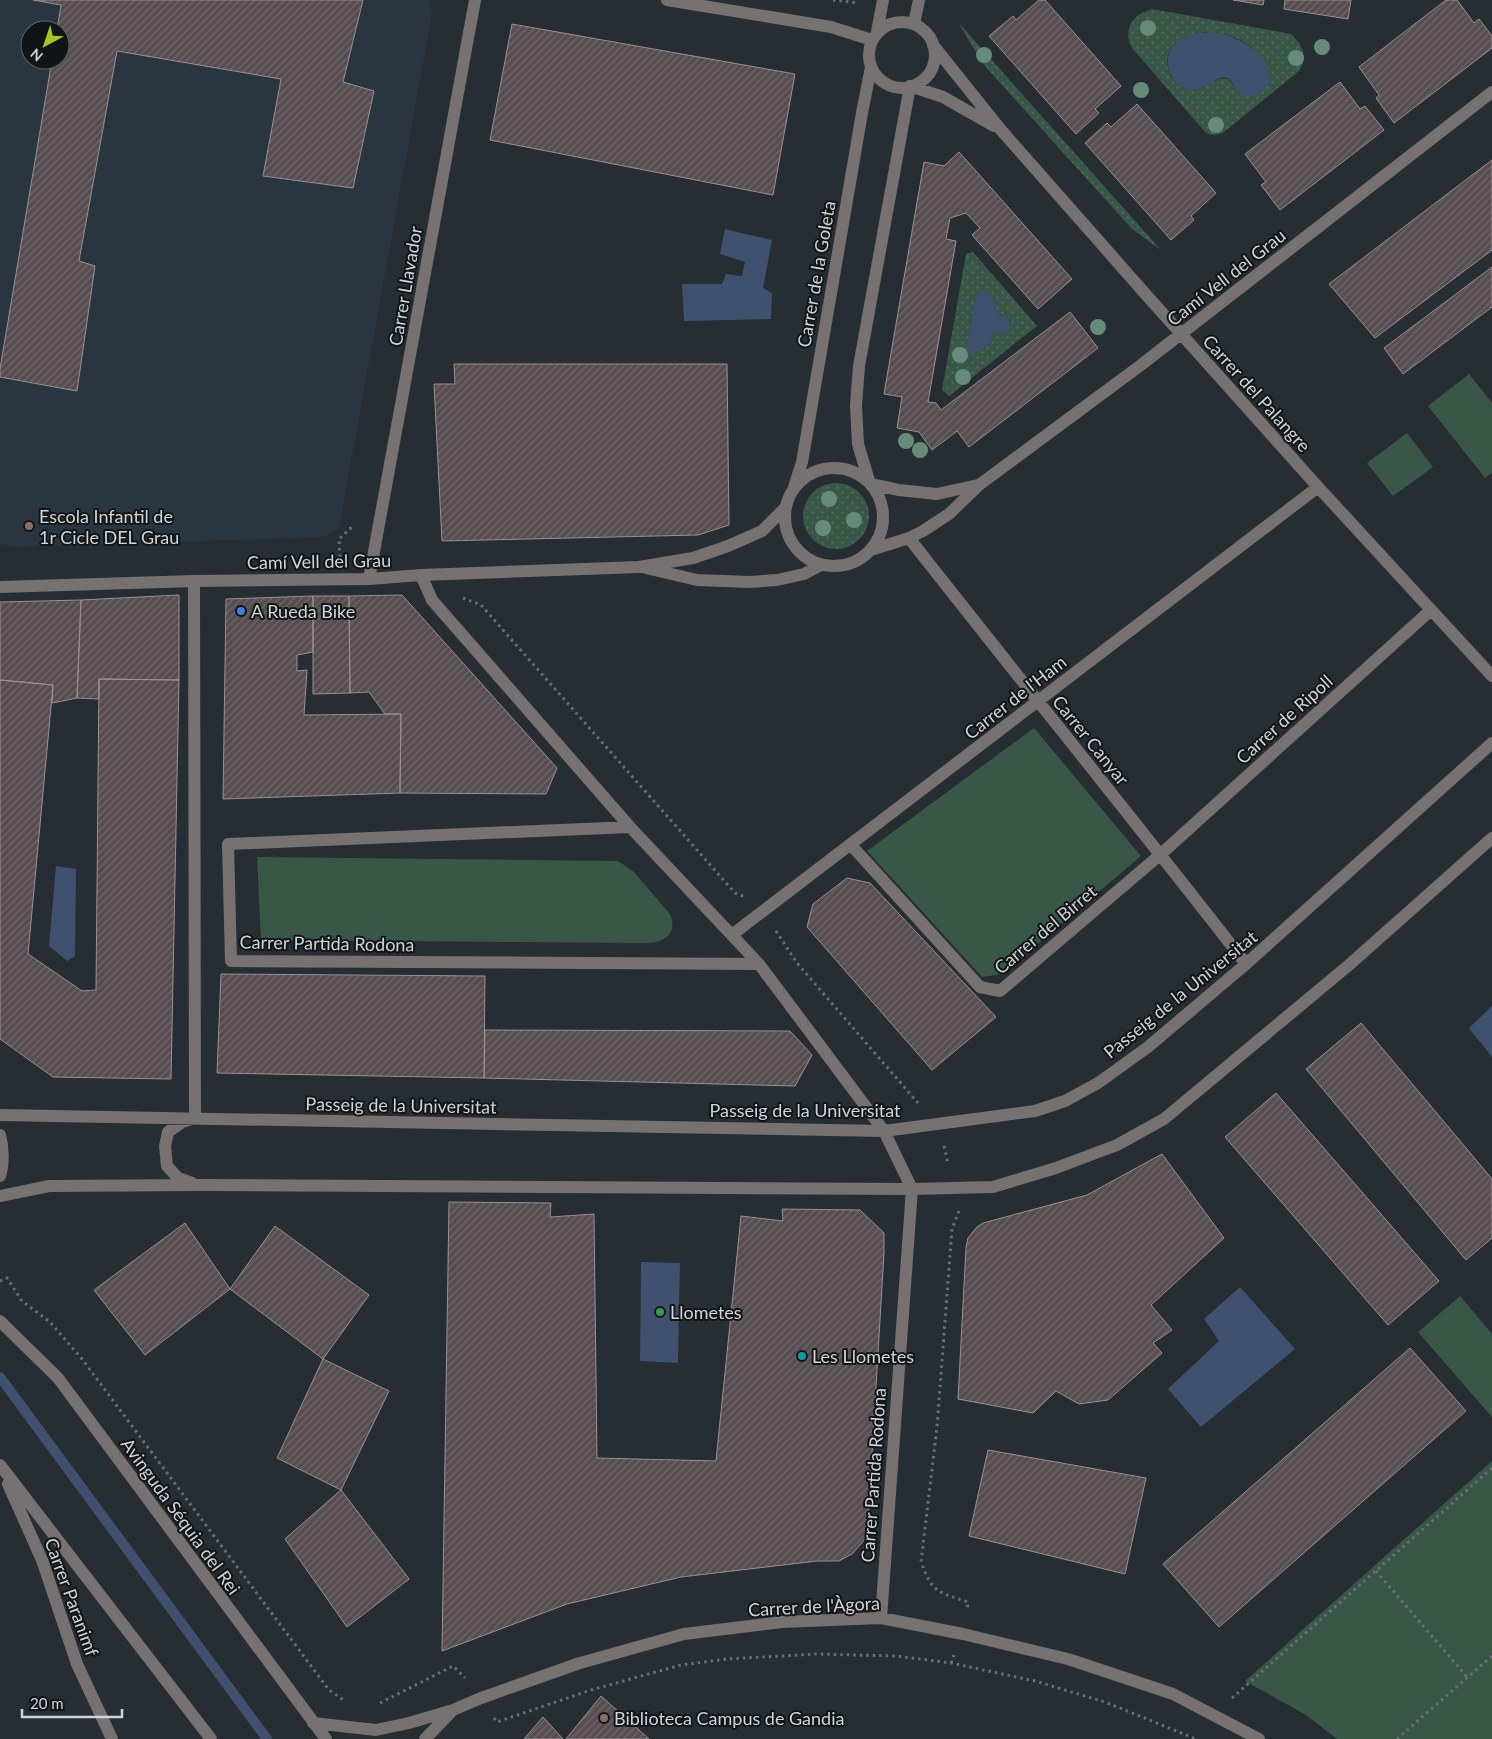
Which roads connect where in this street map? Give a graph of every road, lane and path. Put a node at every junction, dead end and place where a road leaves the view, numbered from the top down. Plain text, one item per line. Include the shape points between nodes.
1 (474, 0) edge
2 (667, 0) edge
3 (833, 0) edge
4 (859, 0) edge
5 (883, 0) edge
6 (919, 0) edge
7 (914, 24) junction
8 (875, 36) junction
9 (933, 45) junction
10 (871, 67) junction
11 (910, 86) junction
12 (1492, 92) edge
13 (1001, 130) junction
14 (1181, 334) junction
15 (870, 484) junction
16 (980, 485) junction
17 (794, 486) junction
18 (1318, 486) junction
19 (785, 508) junction
20 (909, 538) junction
21 (871, 550) junction
22 (821, 565) junction
23 (639, 566) junction
24 (421, 574) junction
25 (370, 579) junction
26 (194, 581) junction
27 (0, 587) edge
28 (1431, 610) junction
29 (1492, 676) edge
30 (1037, 702) junction
31 (1492, 743) edge
32 (630, 827) junction
33 (1492, 838) edge
34 (851, 845) junction
35 (1161, 854) junction
36 (733, 934) junction
37 (759, 964) junction
38 (1246, 964) junction
39 (0, 1115) edge
40 (195, 1118) junction
41 (938, 1124) junction
42 (884, 1131) junction
43 (0, 1135) edge
44 (0, 1176) edge
45 (202, 1185) junction
46 (954, 1188) junction
47 (912, 1189) junction
48 (0, 1196) edge
49 (0, 1281) edge
50 (0, 1321) edge
51 (0, 1465) edge
52 (1492, 1468) edge
53 (1376, 1571) junction
54 (968, 1602) dead end
55 (881, 1618) junction
56 (1492, 1656) edge
57 (460, 1672) dead end
58 (1468, 1677) junction
59 (354, 1703) dead end
60 (376, 1703) dead end
61 (453, 1710) junction
62 (1213, 1715) junction
63 (497, 1722) dead end
64 (314, 1723) junction
65 (112, 1739) edge
66 (211, 1739) edge
67 (326, 1739) edge
68 (425, 1739) edge
69 (1196, 1739) edge
70 (1259, 1739) edge
71 (1397, 1739) edge

1 - 25 street, Carrer Llavador
2 - 8 street
3 - 4 path via 857,3
5 - 8 street
6 - 7 street
7 - 8 street via 894,23 885,26
7 - 9 street via 929,36
8 - 10 street via 869,49
9 - 11 street via 933,64 928,74
9 - 13 street, Carrer del Palangre
10 - 11 street via 876,75 892,86
10 - 17 street, Carrer de la Goleta via 802,462
11 - 13 street, Carrer del Palangre via 943,97
11 - 15 street via 859,366 858,444
12 - 14 street, Camí Vell del Grau
13 - 14 street, Carrer del Palangre
14 - 16 street, Camí Vell del Grau
14 - 18 street, Carrer del Palangre
15 - 16 street, Camí Vell del Grau via 937,494
15 - 17 street via 859,474 832,467 804,476
15 - 21 street via 883,509 879,538
16 - 20 street, Camí Vell del Grau via 949,514
17 - 19 street
18 - 28 street, Carrer del Palangre
18 - 30 street, Carrer de l'Ham
19 - 22 street via 784,523 796,549
19 - 23 street, Camí Vell del Grau via 762,531 728,546 693,558
20 - 21 street, Camí Vell del Grau
20 - 30 street, Carrer Canyar
21 - 22 street via 848,564
22 - 23 street, Camí Vell del Grau via 804,574 777,580 723,583
23 - 24 street, Camí Vell del Grau
24 - 25 street, Camí Vell del Grau
24 - 32 street, Carrer Partida Rodona via 432,600
25 - 26 street, Camí Vell del Grau
26 - 27 street, Camí Vell del Grau
26 - 40 street
28 - 29 street, Carrer del Palangre
28 - 35 street, Carrer de Ripoll
30 - 34 street, Carrer de l'Ham
30 - 35 street, Carrer Canyar
31 - 38 street, Passeig de la Universitat
32 - 36 street, Carrer Partida Rodona
32 - 37 street, Carrer Partida Rodona via 228,844 231,961
33 - 46 street, Passeig de la Universitat via 1349,965 1164,1118 1117,1145 1056,1168 993,1187
34 - 35 street, Carrer del Birret via 980,987 1000,991
34 - 36 street, Carrer de l'Ham
35 - 38 street, Carrer Canyar
36 - 37 street, Carrer Partida Rodona
37 - 42 street, Carrer Partida Rodona
38 - 41 street, Passeig de la Universitat via 1148,1047 1098,1083 1065,1101 1035,1111
39 - 40 street, Passeig de la Universitat
40 - 42 street, Passeig de la Universitat
40 - 45 street, Passeig de la Universitat via 168,1132 164,1146 166,1166 178,1178
41 - 42 street, Passeig de la Universitat
41 - 46 path
42 - 47 street, Carrer Partida Rodona
43 - 44 street
45 - 47 street, Passeig de la Universitat
45 - 48 street, Passeig de la Universitat via 49,1186
46 - 47 street, Passeig de la Universitat
46 - 54 path via 959,1210 952,1229 937,1426 921,1562 929,1583 942,1593
47 - 55 street, Carrer Partida Rodona
49 - 59 path via 7,1278 22,1301 50,1322 82,1359 329,1690 344,1701
50 - 64 street, Avinguda Séquia del Rei via 58,1378
51 - 65 street, Carrer Paranimf via 42,1560 77,1664
51 - 66 street
52 - 53 path
53 - 58 path
53 - 62 path
55 - 61 street, Carrer de l'Àgora via 782,1622 684,1634 580,1663
55 - 62 street, Carrer de l'Àgora via 1068,1659 1174,1694
56 - 58 path
57 - 60 path via 453,1666
58 - 71 path
61 - 64 street, Carrer de l'Àgora via 376,1730
61 - 68 street, Carrer de l'Àgora
62 - 70 street, Carrer de l'Àgora
63 - 69 path via 591,1690 681,1666 727,1659 825,1654 896,1656 951,1663 1035,1681 1105,1702
64 - 67 street, Avinguda Séquia del Rei

